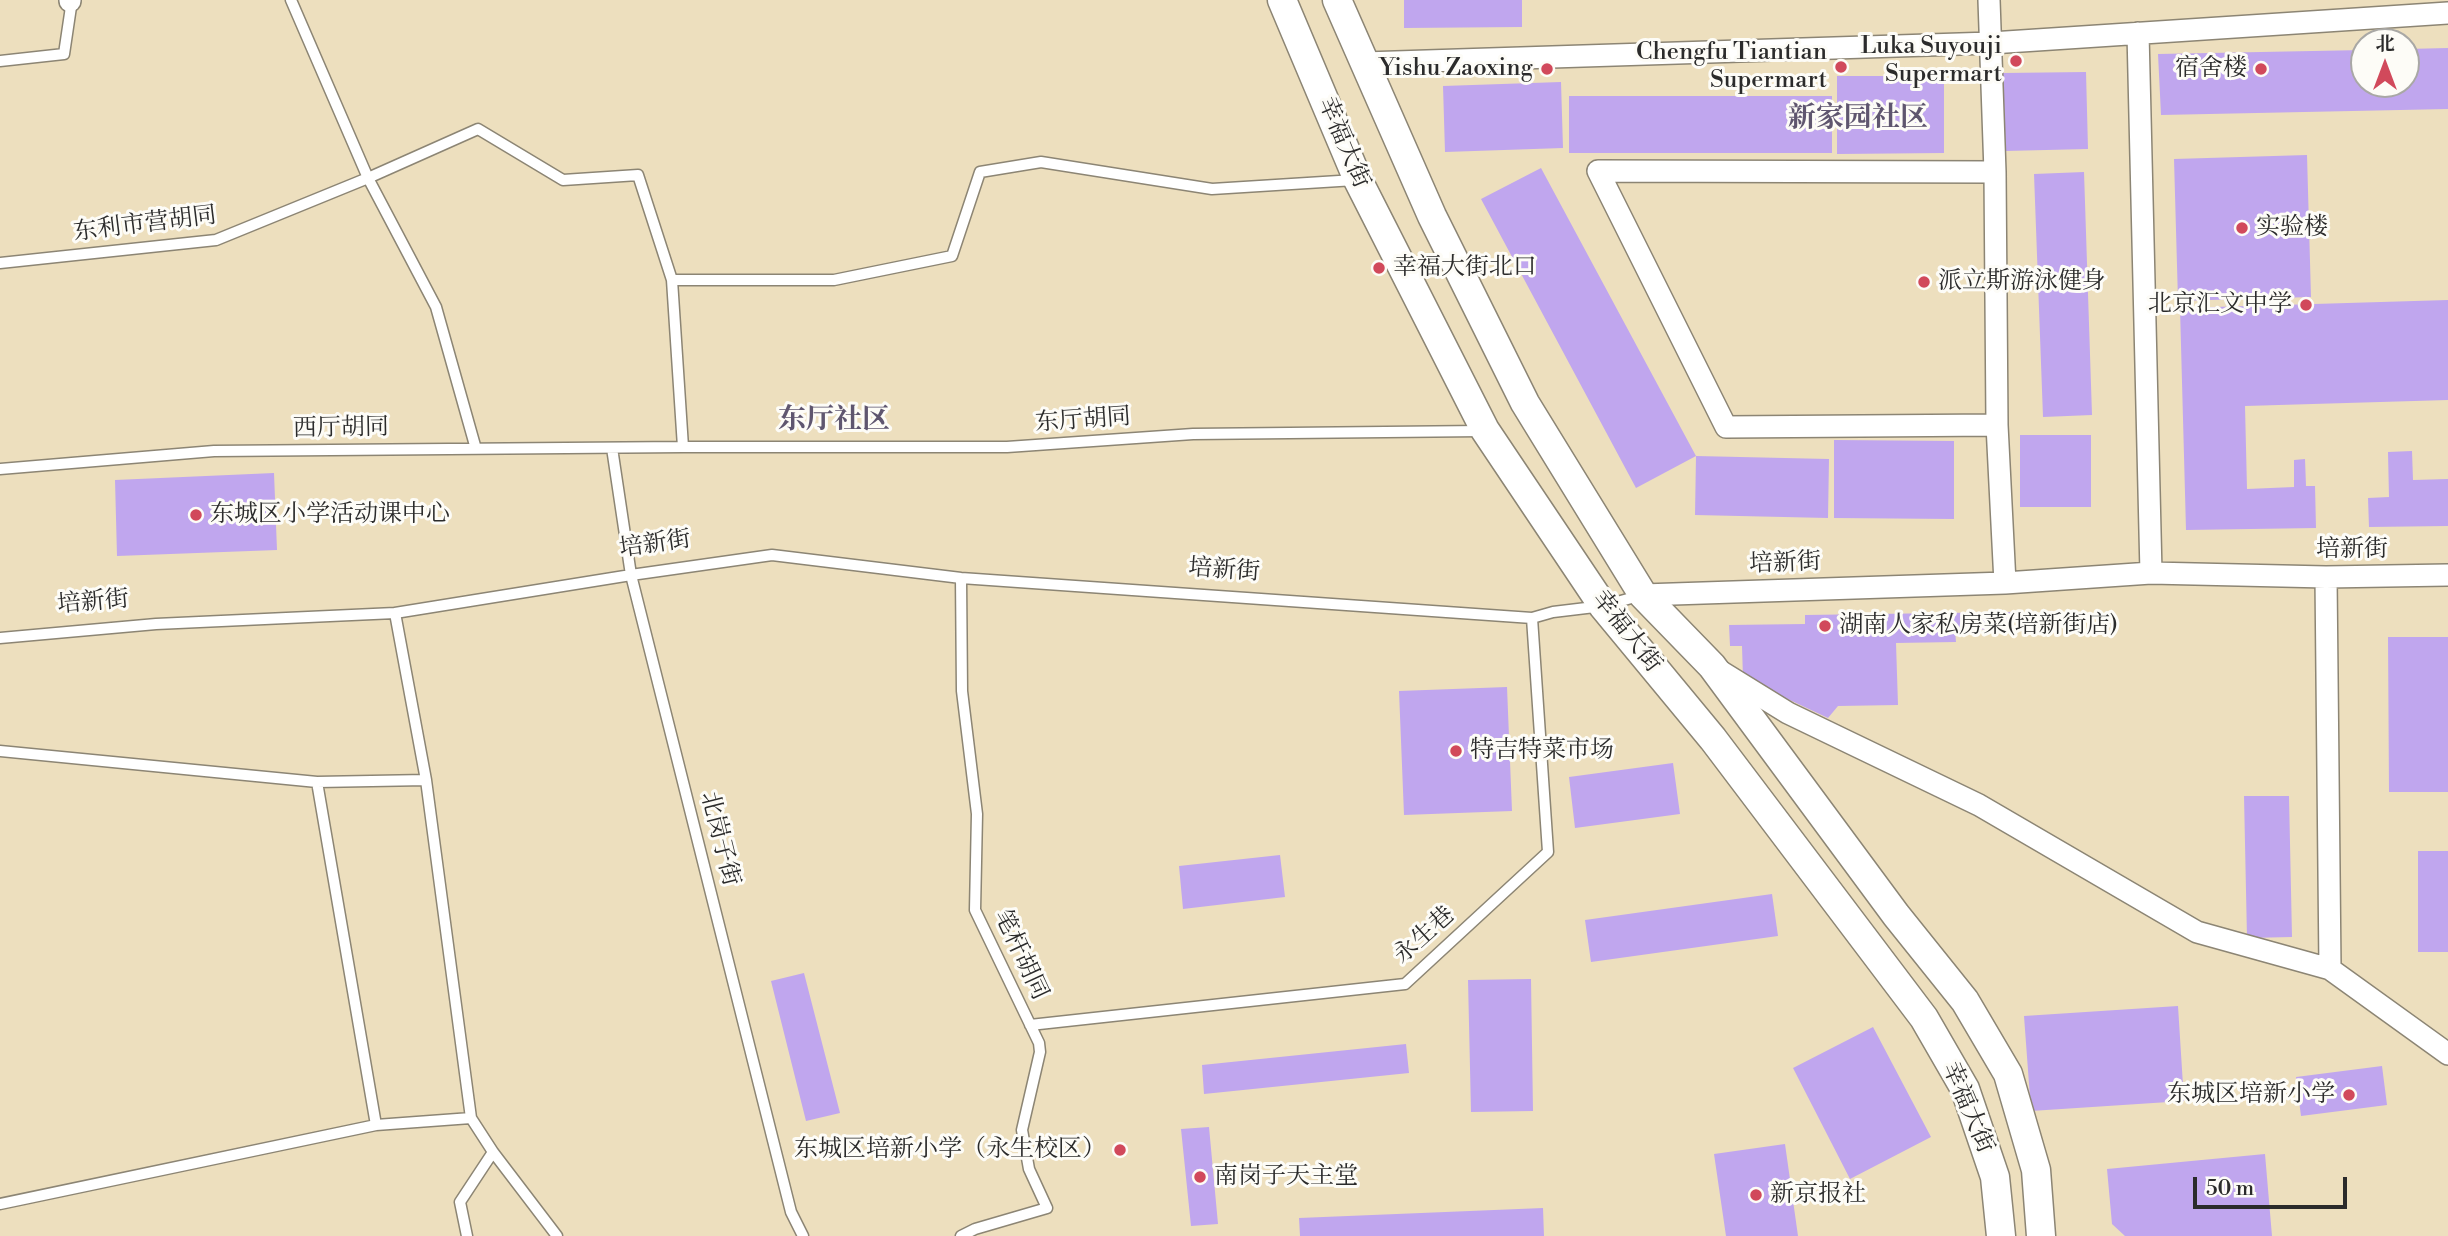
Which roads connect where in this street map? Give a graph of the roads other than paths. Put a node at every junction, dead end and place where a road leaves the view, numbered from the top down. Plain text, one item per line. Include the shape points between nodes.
1 (71, 0) edge
2 (291, 0) edge
3 (1282, 0) edge
4 (1337, 0) edge
5 (1989, 0) edge
6 (2448, 13) edge
7 (2138, 33) junction
8 (1991, 43) junction
9 (0, 61) edge
10 (1364, 63) junction
11 (1995, 172) junction
12 (368, 178) junction
13 (1358, 180) junction
14 (0, 263) edge
15 (672, 280) junction
16 (1997, 425) junction
17 (1485, 430) junction
18 (612, 447) junction
19 (683, 447) junction
20 (476, 449) junction
21 (0, 469) edge
22 (2151, 573) junction
23 (631, 575) junction
24 (2448, 575) edge
25 (2326, 577) junction
26 (961, 578) junction
27 (2005, 583) junction
28 (1643, 595) junction
29 (1603, 606) junction
30 (396, 613) junction
31 (1532, 618) junction
32 (0, 638) edge
33 (1712, 667) junction
34 (0, 751) edge
35 (426, 780) junction
36 (317, 782) junction
37 (2330, 969) junction
38 (1030, 1025) junction
39 (2448, 1054) edge
40 (471, 1118) junction
41 (376, 1125) junction
42 (493, 1152) junction
43 (0, 1204) edge
44 (467, 1236) edge
45 (557, 1236) edge
46 (803, 1236) edge
47 (961, 1236) edge
48 (2001, 1236) edge
49 (2041, 1236) edge

1 - 9 lane via 64,54
2 - 12 lane
3 - 13 main road, 幸福大街
4 - 10 main road, 幸福大街
5 - 8 street
6 - 7 street
7 - 8 street
7 - 22 street
8 - 10 street
8 - 11 street
10 - 28 main road, 幸福大街 via 1432,216 1525,403
11 - 16 street
11 - 16 street via 1598,171 1726,427
12 - 14 lane, 东利市营胡同 via 216,240
12 - 15 lane, 东利市营胡同 via 478,129 563,180 638,176
12 - 20 lane via 436,307
13 - 15 lane via 1212,189 1041,162 981,172 952,256 834,280
13 - 17 main road, 幸福大街
15 - 19 lane
16 - 27 street
17 - 19 lane, 东厅胡同 via 1194,434 1007,447
17 - 29 main road, 幸福大街
18 - 19 lane, 西厅胡同
18 - 20 lane, 西厅胡同
18 - 23 lane, 北岗子街
20 - 21 lane, 西厅胡同 via 215,451
22 - 25 street, 培新街
22 - 27 street, 培新街
23 - 26 lane, 培新街 via 772,555
23 - 30 lane, 培新街
23 - 46 lane, 北岗子街 via 791,1212
24 - 25 street, 培新街
25 - 37 street
26 - 31 lane, 培新街
26 - 38 lane, 笔杆胡同 via 962,691 977,814 975,910
27 - 28 street, 培新街
28 - 29 lane, 培新街
28 - 33 main road, 幸福大街
29 - 31 lane, 培新街
29 - 48 main road, 幸福大街 via 1713,739 1924,1018 1965,1089 1995,1177
30 - 32 lane, 培新街 via 156,624
30 - 35 lane
31 - 38 lane, 永生巷 via 1548,852 1405,984
33 - 37 street via 1788,713 1979,805 2197,932
33 - 49 main road, 幸福大街 via 1965,1001 2008,1074 2035,1170
34 - 36 lane
35 - 36 lane
35 - 40 lane
36 - 41 lane
37 - 39 street
38 - 47 lane, 笔杆胡同 via 1040,1052 1022,1130 1029,1170 1046,1208
40 - 41 lane
40 - 42 lane
41 - 43 lane
42 - 44 lane via 460,1202
42 - 45 lane

